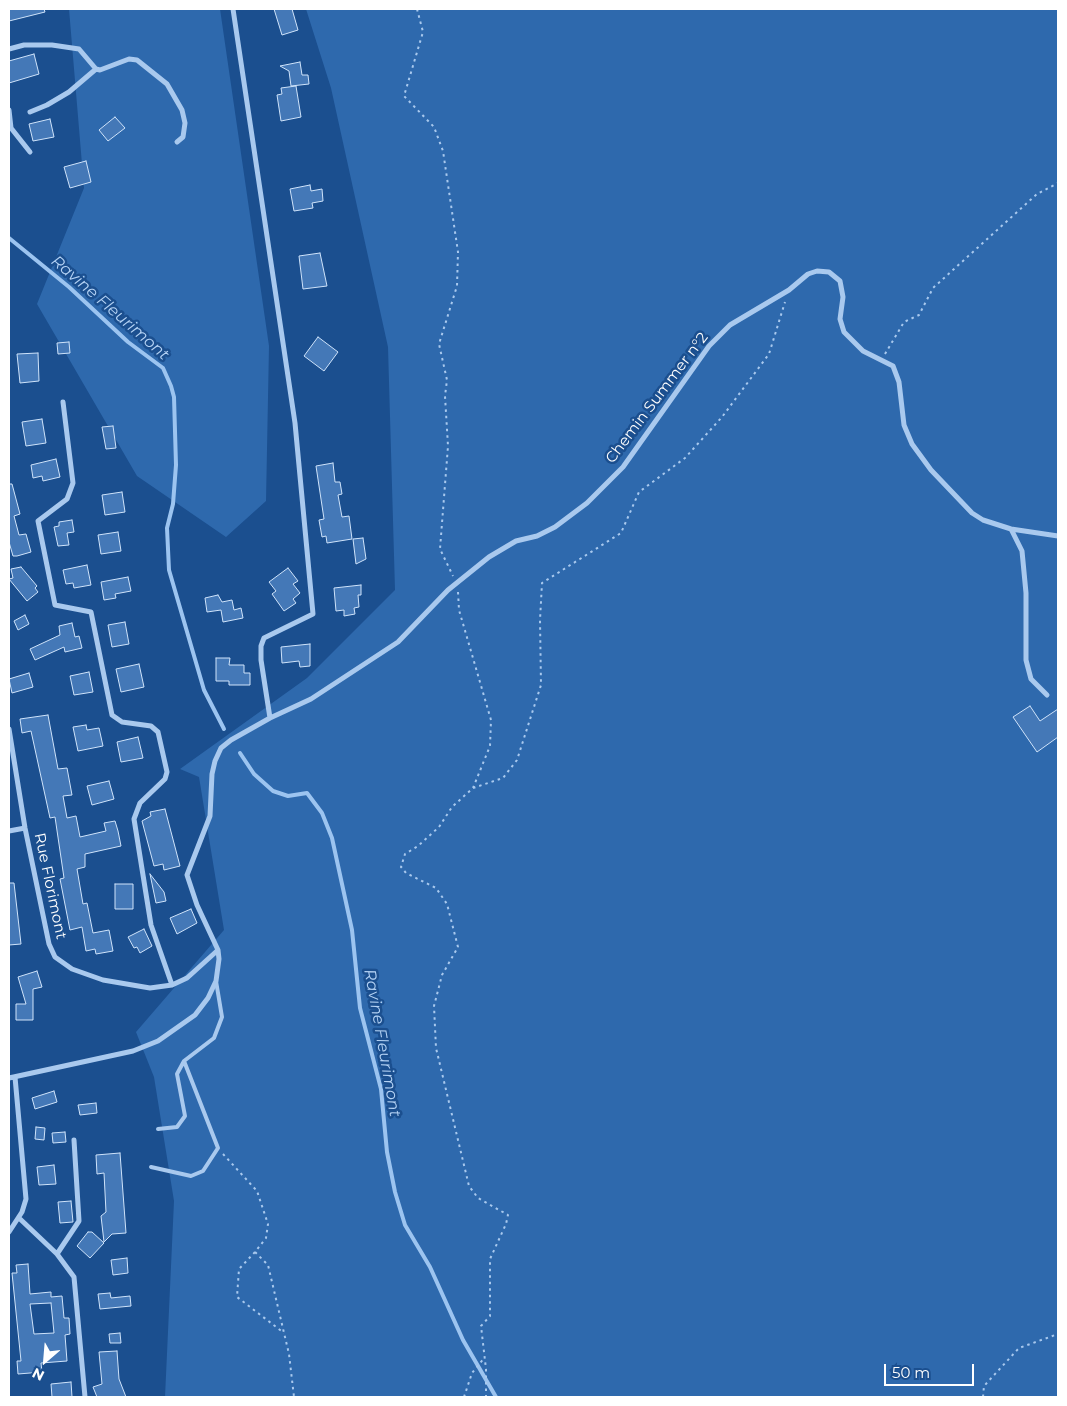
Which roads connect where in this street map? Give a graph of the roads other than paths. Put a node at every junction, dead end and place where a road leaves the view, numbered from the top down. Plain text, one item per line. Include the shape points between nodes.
1 (233, 9) edge
2 (9, 49) edge
3 (96, 69) junction
4 (9, 110) edge
5 (30, 112) dead end
6 (176, 142) dead end
7 (30, 152) dead end
8 (62, 402) dead end
9 (1011, 529) junction
10 (1058, 536) edge
11 (1047, 695) dead end
12 (270, 718) junction
13 (9, 729) edge
14 (25, 828) junction
15 (9, 831) edge
16 (218, 950) junction
17 (216, 981) junction
18 (172, 985) junction
19 (184, 1061) junction
20 (12, 1078) edge
21 (158, 1129) dead end
22 (74, 1140) dead end
23 (151, 1167) dead end
24 (19, 1218) junction
25 (9, 1232) edge
26 (56, 1254) junction
27 (85, 1397) edge

1 - 12 street via 295,423 313,614 264,638 261,660
2 - 3 street via 24,45 52,45 79,50
3 - 5 street via 69,92
3 - 6 street via 108,68 129,59 137,60 167,84 182,110 185,123 183,137
4 - 7 street via 11,128
8 - 18 street via 74,483 67,499 38,521 55,605 91,612 112,715 122,722 152,726 158,732 167,772 165,779 140,803 134,819 151,924
9 - 10 street, Chemin Summer n°2
9 - 11 street via 1022,551 1026,660 1031,679
9 - 12 street, Chemin Summer n°2 via 977,517 931,470 912,444 904,424 899,382 893,366 863,351 844,332 840,319 843,297 840,281 829,272 818,271 808,274 789,290 730,325 709,346 623,467 587,503 555,527 538,536 516,541 489,557 456,583 398,642 311,699
12 - 16 street, Chemin Summer n°2 via 221,748 212,774 210,816 187,876
13 - 14 street, Rue Florimont
14 - 15 street
14 - 18 street, Rue Florimont via 49,944 55,957 72,969 103,980 150,988
16 - 17 street, Chemin Summer n°2
16 - 18 street, Rue Florimont via 195,972
17 - 19 lane via 222,1017 214,1038
17 - 20 street, Chemin Summer n°2 via 195,1015 158,1041 133,1051
19 - 21 lane via 177,1074 185,1116 177,1127
19 - 23 lane via 218,1148 203,1171 191,1176
20 - 24 street via 26,1199
22 - 26 street via 79,1221
24 - 25 street
24 - 26 street
26 - 27 street via 74,1277

